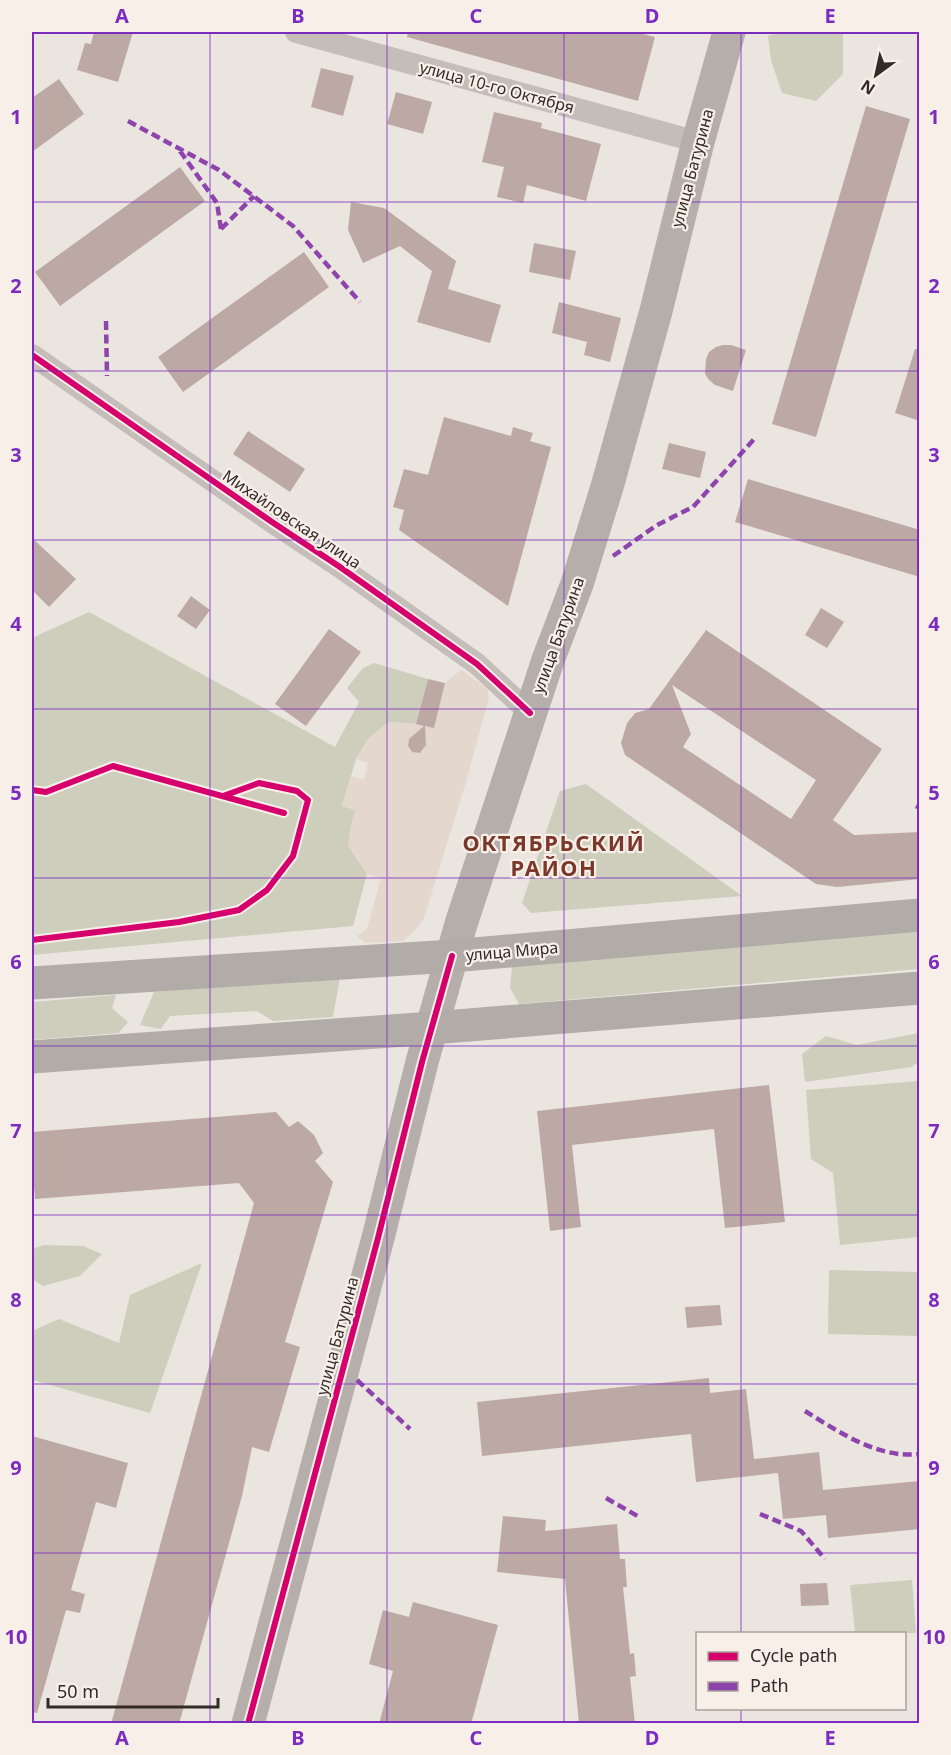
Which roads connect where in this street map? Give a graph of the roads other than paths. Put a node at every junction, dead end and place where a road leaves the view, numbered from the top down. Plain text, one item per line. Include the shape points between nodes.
1 (296, 32) edge
2 (729, 32) edge
3 (698, 142) junction
4 (32, 355) edge
5 (530, 713) junction
6 (920, 915) edge
7 (452, 956) junction
8 (32, 983) edge
9 (920, 988) edge
10 (432, 1028) junction
11 (32, 1056) edge
12 (248, 1724) edge

1 - 3 street, улица 10-го Октября
2 - 3 main road, улица Батурина
3 - 5 main road, улица Батурина via 607,487
4 - 5 street, Михайловская улица via 477,664
5 - 7 main road, улица Батурина
6 - 7 main road, улица Мира
7 - 8 main road, улица Мира
7 - 10 main road, улица Батурина
9 - 10 main road
10 - 11 main road
10 - 12 main road, улица Батурина

